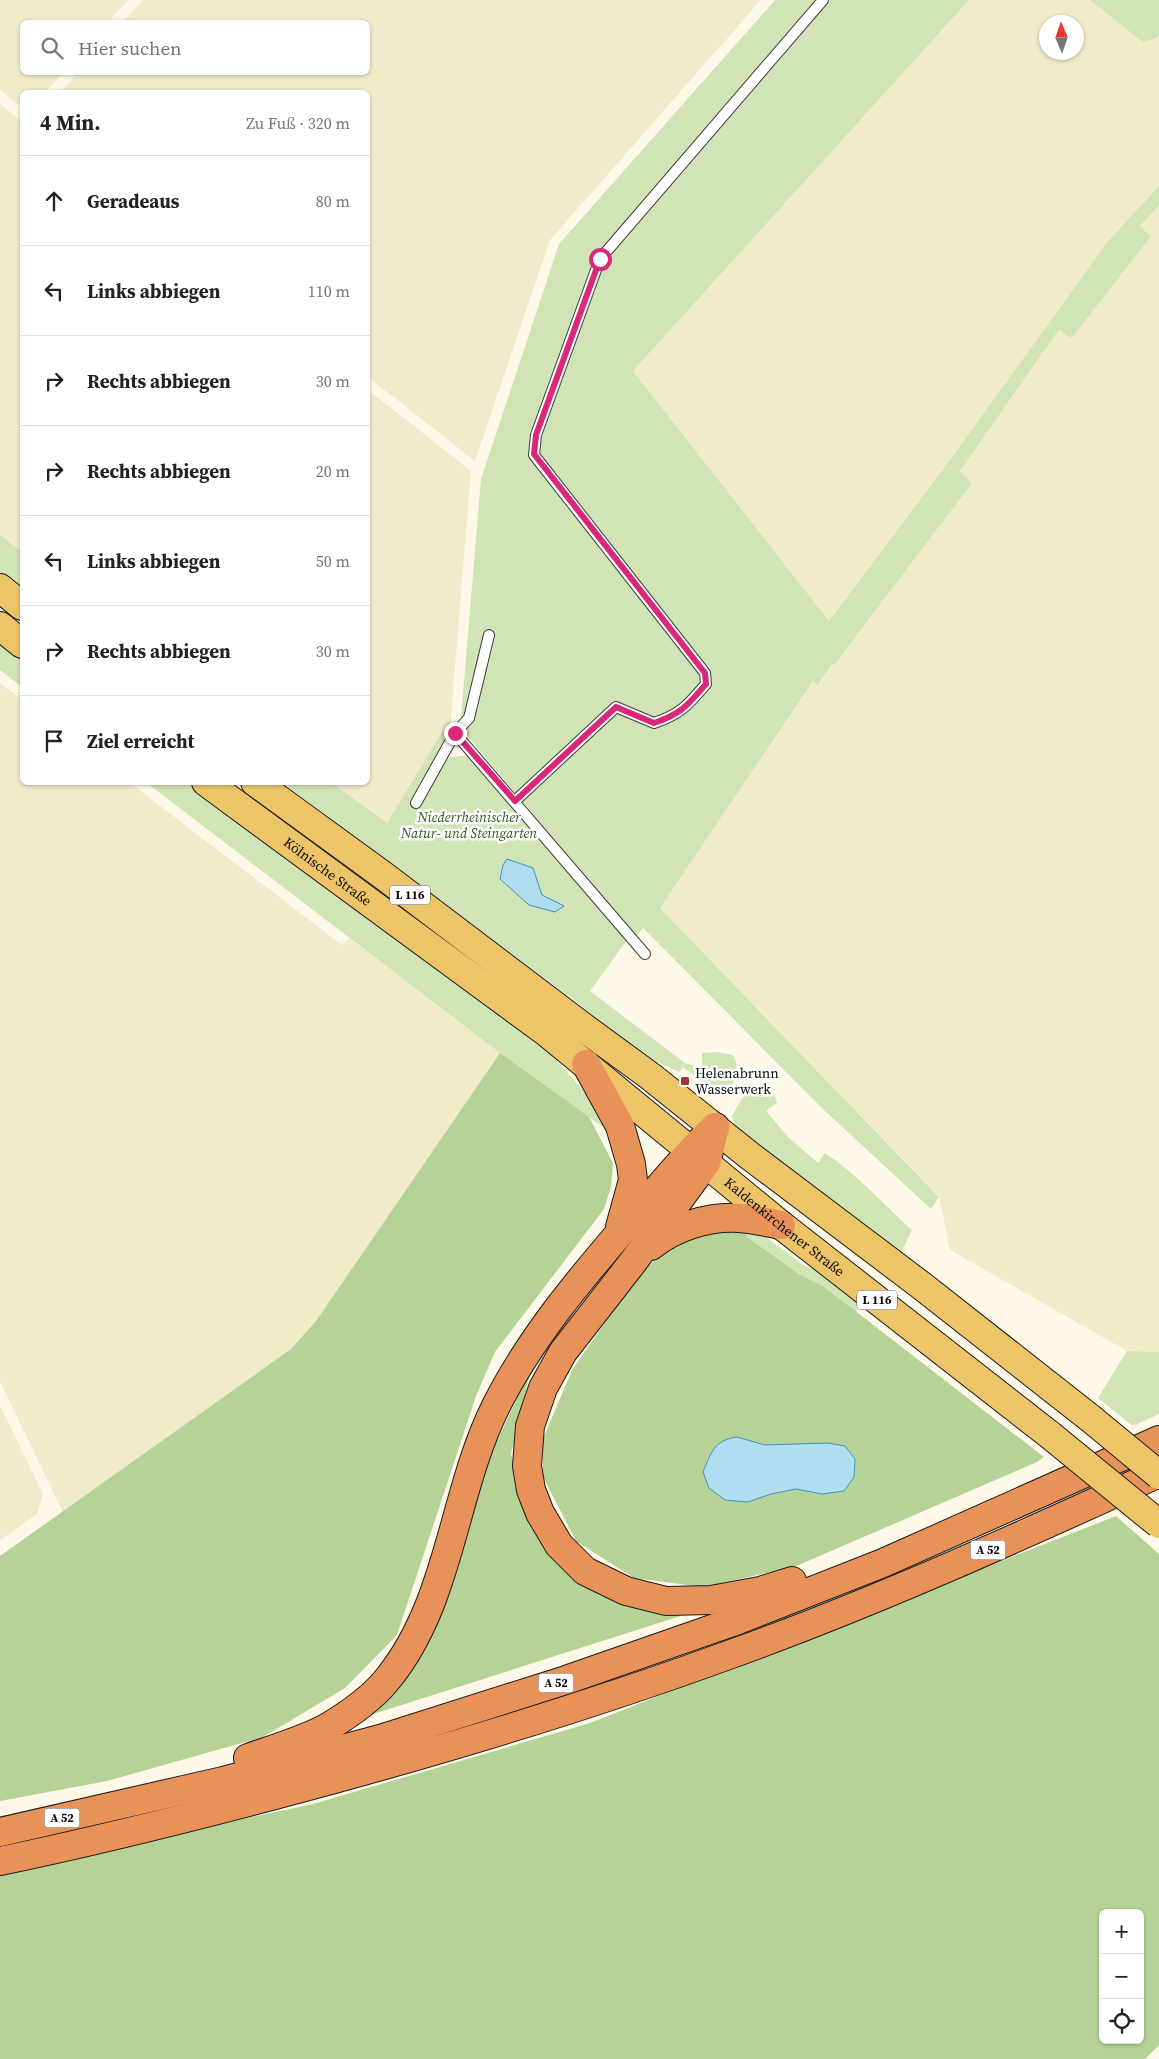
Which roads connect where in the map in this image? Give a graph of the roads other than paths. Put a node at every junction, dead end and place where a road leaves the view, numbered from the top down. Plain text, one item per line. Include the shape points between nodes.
1 (823, 0) edge
2 (0, 588) edge
3 (20, 604) edge
4 (0, 626) edge
5 (490, 635) dead end
6 (20, 642) edge
7 (455, 733) junction
8 (210, 785) edge
9 (259, 785) edge
10 (515, 801) junction
11 (416, 803) dead end
12 (645, 954) dead end
13 (550, 1035) joint
14 (586, 1064) junction
15 (715, 1127) junction
16 (698, 1156) junction
17 (781, 1225) junction
18 (612, 1242) junction
19 (633, 1262) junction
20 (1159, 1440) edge
21 (1159, 1474) edge
22 (974, 1523) junction
23 (1159, 1524) edge
24 (125, 1804) junction
25 (0, 1832) edge
26 (0, 1861) edge

1 - 10 lane via 600,259 536,435 534,454 705,673 706,684 685,709 654,723 616,707
2 - 3 main road
4 - 6 main road
5 - 7 lane via 469,718
7 - 10 lane
7 - 11 lane
8 - 13 main road, Kölnische Straße / L 116
9 - 15 main road, Kölnische Straße / L 116
10 - 12 lane
13 - 14 main road, Kaldenkirchener Straße / L 116
14 - 16 main road, Kaldenkirchener Straße / L 116
14 - 18 highway via 620,1126 631,1164 633,1180 622,1224
15 - 16 highway
15 - 21 main road, L 116, bridge
16 - 17 main road, Kaldenkirchener Straße / L 116
16 - 18 highway
16 - 19 highway
17 - 19 highway via 738,1218 685,1226 661,1238
17 - 23 main road, Kaldenkirchener Straße / L 116, bridge
18 - 24 highway via 518,1367 496,1408 480,1447 425,1618 385,1682 327,1728
19 - 22 highway via 563,1352 543,1388 530,1426 527,1466 534,1498 559,1545 585,1571 626,1591 666,1601 711,1600 760,1592
20 - 22 highway, A 52
21 - 26 highway, A 52 via 894,1590 735,1653 586,1704 390,1764
22 - 24 highway, A 52 via 738,1620 566,1680 380,1739
24 - 25 highway, A 52

